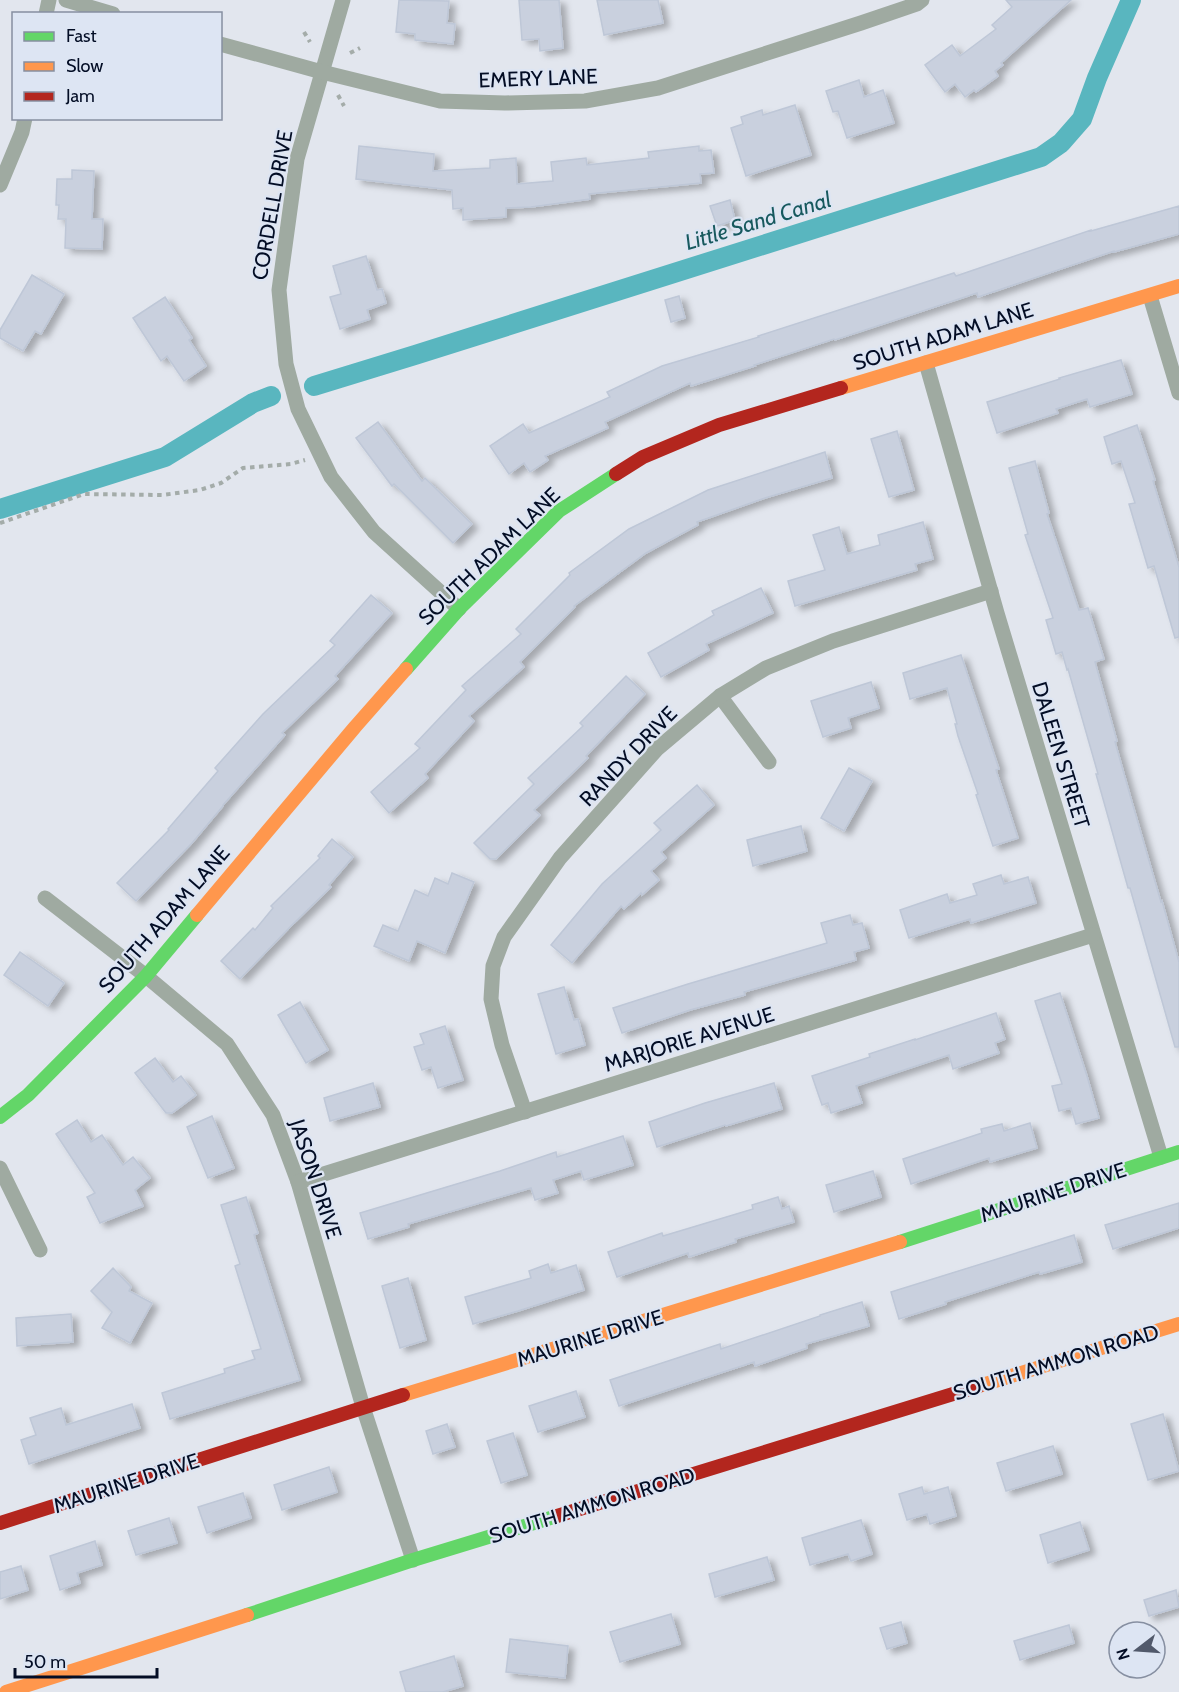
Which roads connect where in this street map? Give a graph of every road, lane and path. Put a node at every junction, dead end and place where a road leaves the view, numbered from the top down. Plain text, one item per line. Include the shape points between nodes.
1 (66, 0) edge
2 (343, 0) edge
3 (922, 0) edge
4 (106, 12) edge
5 (304, 32) dead end
6 (310, 42) dead end
7 (222, 45) edge
8 (360, 48) dead end
9 (350, 53) dead end
10 (322, 72) junction
11 (338, 95) dead end
12 (344, 106) dead end
13 (25, 120) edge
14 (0, 185) edge
15 (1179, 286) edge
16 (1150, 296) junction
17 (926, 363) junction
18 (1179, 393) edge
19 (320, 455) junction
20 (0, 523) edge
21 (991, 591) junction
22 (459, 609) junction
23 (720, 696) junction
24 (769, 762) dead end
25 (45, 898) dead end
26 (1093, 935) junction
27 (146, 976) junction
28 (525, 1112) junction
29 (0, 1117) edge
30 (1179, 1152) edge
31 (1161, 1157) junction
32 (0, 1168) edge
33 (298, 1182) junction
34 (40, 1250) dead end
35 (1179, 1324) edge
36 (363, 1407) junction
37 (0, 1523) edge
38 (413, 1560) junction
39 (6, 1692) edge

1 - 4 street
2 - 10 street, CORDELL DRIVE
3 - 10 street, EMERY LANE via 658,88 585,101 440,100
5 - 6 path
7 - 10 street, EMERY LANE
8 - 9 path
10 - 19 street, CORDELL DRIVE via 297,159 279,290 286,364 298,409
11 - 12 path
13 - 14 street
15 - 16 street, SOUTH ADAM LANE
16 - 17 street, SOUTH ADAM LANE
16 - 18 street
17 - 21 street, DALEEN STREET
17 - 22 street, SOUTH ADAM LANE via 719,425 644,457 559,511
19 - 20 path via 291,464 243,468 221,483 200,490 162,495 84,494
19 - 22 street, CORDELL DRIVE via 331,477 374,532
21 - 23 street, RANDY DRIVE via 833,640 766,668
21 - 26 street, DALEEN STREET
22 - 27 street, SOUTH ADAM LANE
23 - 24 street
23 - 28 street, RANDY DRIVE via 657,749 560,858 504,937 493,966 490,999
25 - 27 street, JASON DRIVE
26 - 28 street, MARJORIE AVENUE
26 - 31 street, DALEEN STREET
27 - 29 street, SOUTH ADAM LANE via 28,1095
27 - 33 street, JASON DRIVE via 227,1044 273,1115
28 - 33 street, MARJORIE AVENUE
30 - 31 street, MAURINE DRIVE
31 - 36 street, MAURINE DRIVE via 844,1260
32 - 34 street
33 - 36 street, JASON DRIVE
35 - 38 street, SOUTH AMMON ROAD
36 - 37 street, MAURINE DRIVE
36 - 38 street, JASON DRIVE
38 - 39 street, SOUTH AMMON ROAD

